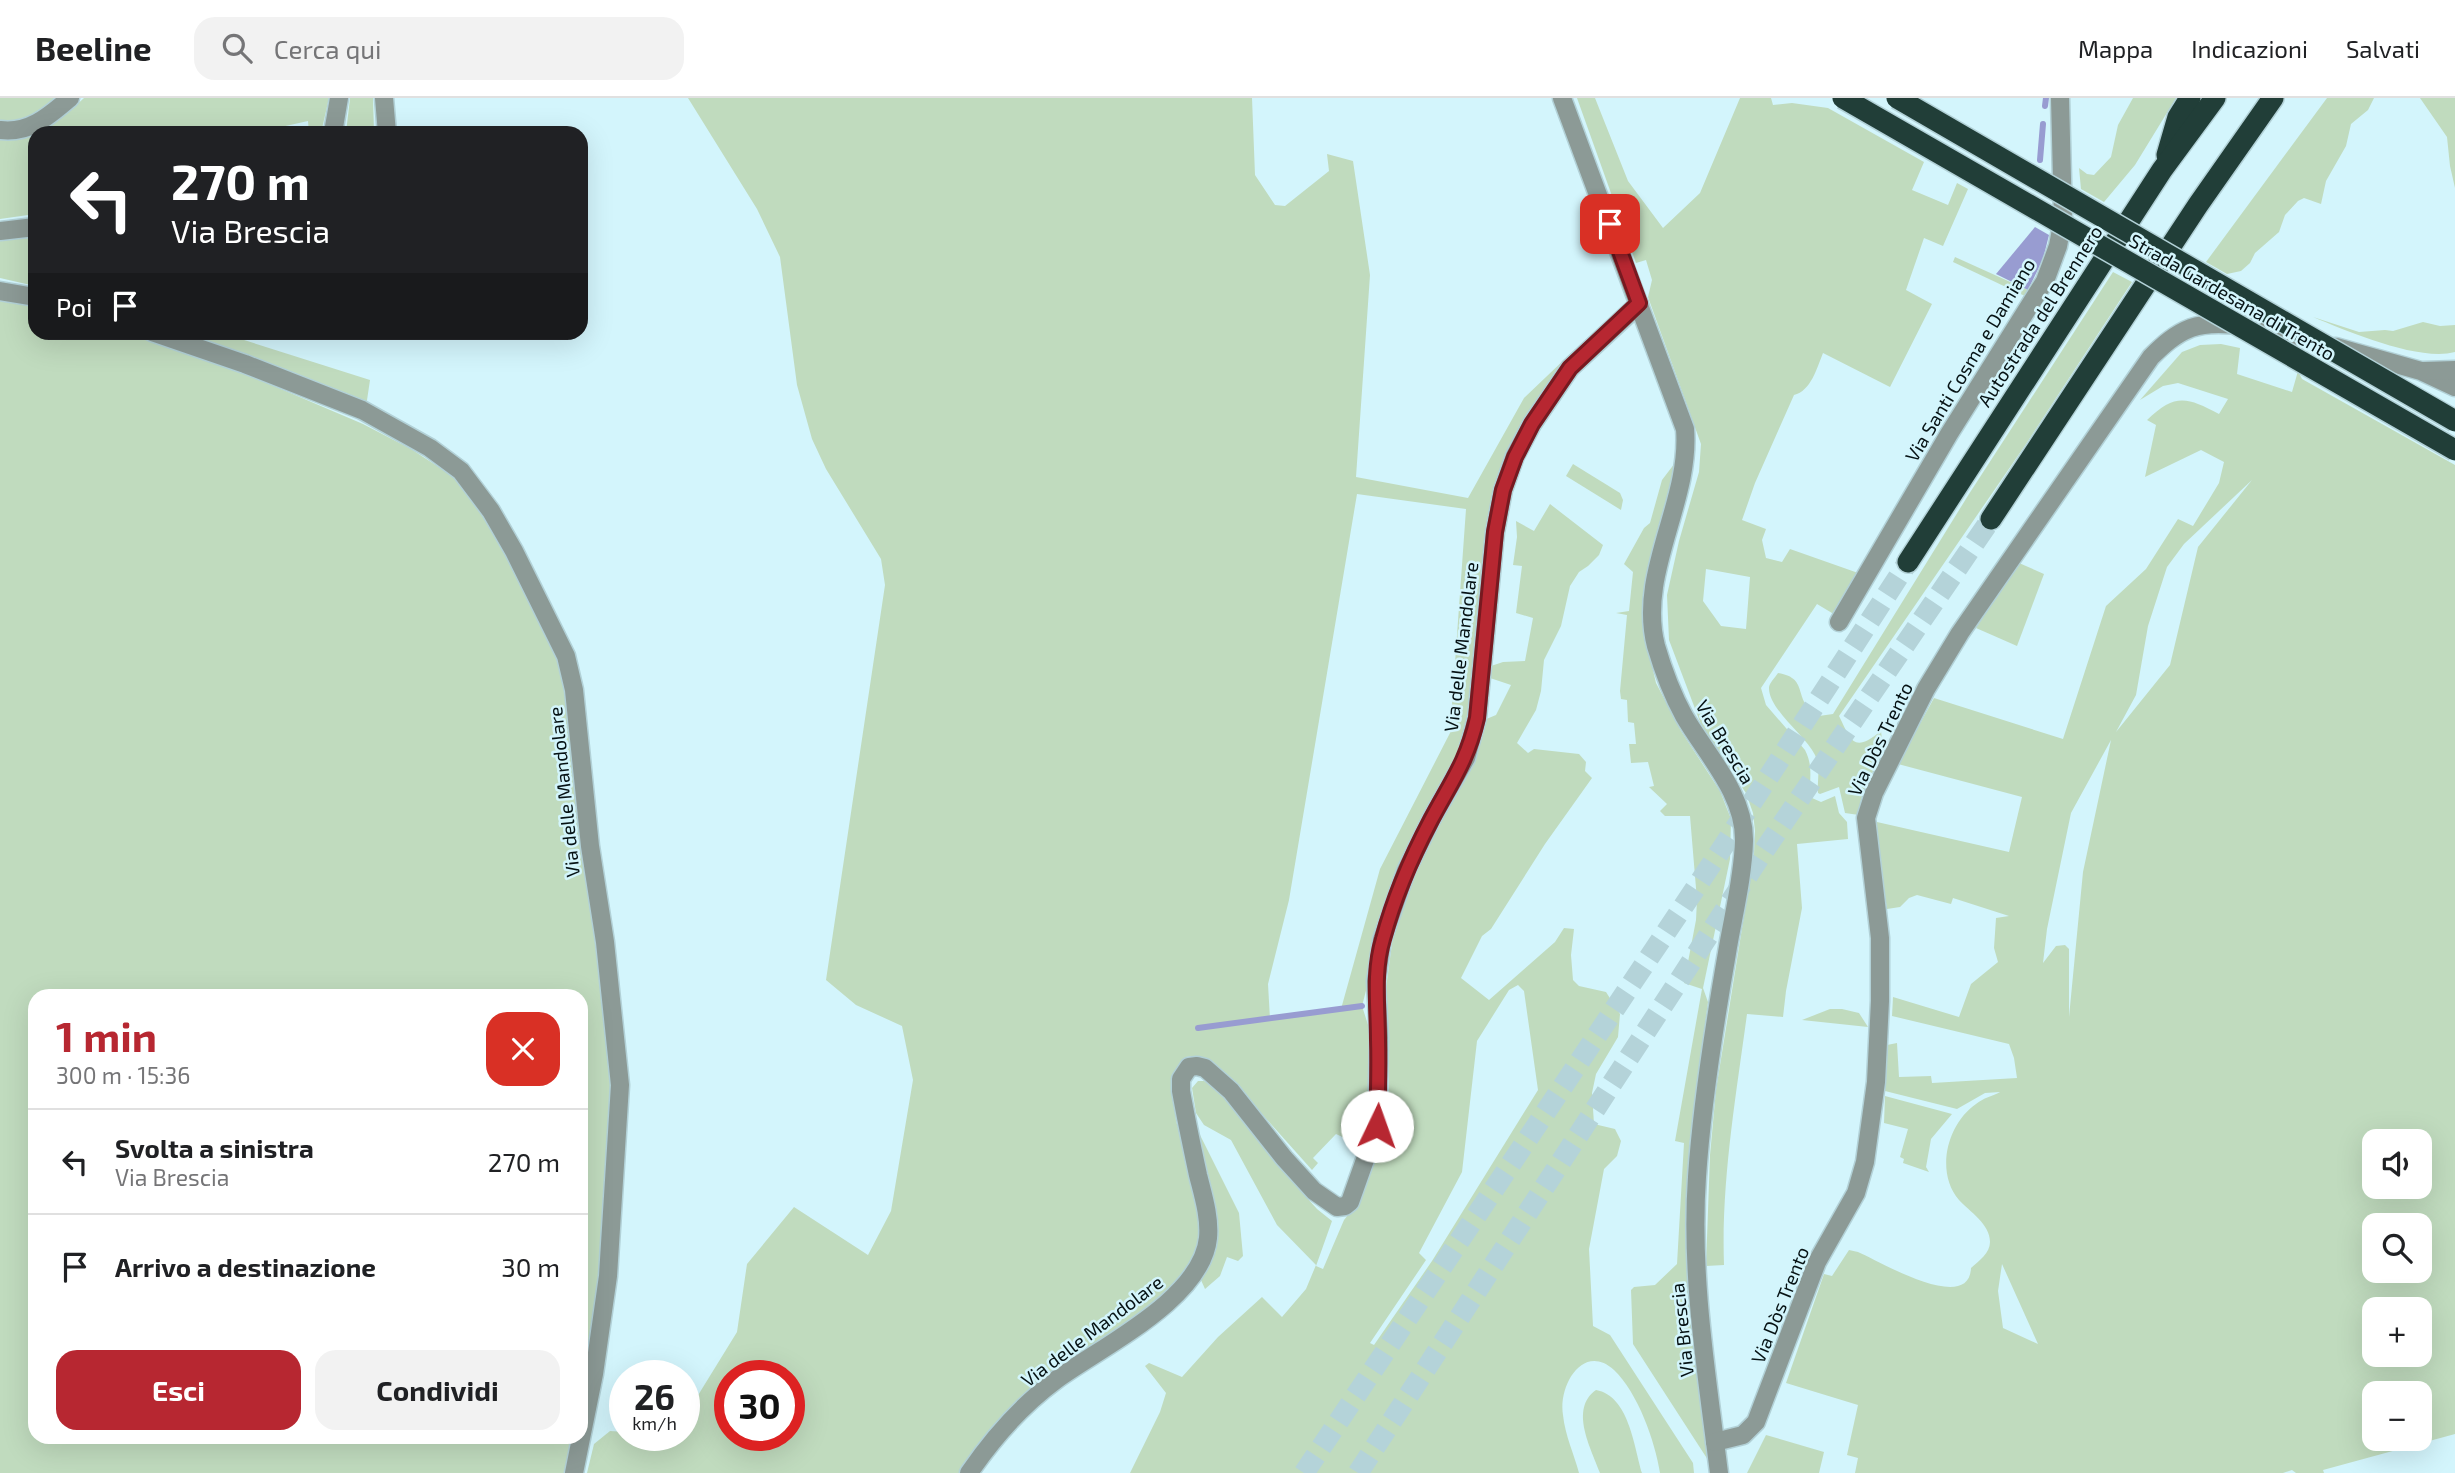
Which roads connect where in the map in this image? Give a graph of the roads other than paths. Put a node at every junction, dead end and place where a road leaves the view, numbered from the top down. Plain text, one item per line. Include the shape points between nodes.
1 (70, 98) edge
2 (339, 98) edge
3 (384, 98) edge
4 (1562, 98) edge
5 (1843, 98) edge
6 (1898, 98) edge
7 (2060, 98) edge
8 (2190, 98) edge
9 (2215, 98) edge
10 (2273, 98) edge
11 (28, 126) edge
12 (29, 126) edge
13 (334, 126) edge
14 (386, 126) edge
15 (0, 130) edge
16 (2162, 170) junction
17 (28, 228) edge
18 (0, 231) edge
19 (0, 291) edge
20 (28, 296) edge
21 (1639, 303) junction
22 (175, 340) edge
23 (2455, 370) edge
24 (2421, 371) junction
25 (2455, 387) edge
26 (2455, 421) edge
27 (2455, 450) edge
28 (1991, 519) tunnel mouth
29 (1908, 562) tunnel mouth
30 (1839, 622) dead end
31 (588, 1404) edge
32 (1715, 1442) junction
33 (580, 1444) edge
34 (574, 1473) edge
35 (969, 1473) edge
36 (1719, 1473) edge

1 - 12 street
2 - 13 street
3 - 14 street
4 - 21 street, Via Brescia
5 - 27 highway, Strada Gardesana di Trento, bridge
6 - 26 highway, Strada Gardesana di Trento, bridge
7 - 30 street, Via Santi Cosma e Damiano via 2063,219 2045,281
8 - 16 highway via 2178,117
9 - 16 highway, Autostrada del Brennero
10 - 28 highway
11 - 15 street
16 - 29 highway, Autostrada del Brennero
17 - 18 street
19 - 20 street
21 - 32 street, Via Brescia via 1685,429 1686,448 1652,604 1653,633 1672,692 1735,800 1744,838 1711,1047 1697,1179 1695,1254
21 - 35 street, Via delle Mandolare via 1575,362 1553,391 1515,457 1503,490 1472,742 1406,871 1382,940 1376,981 1377,1126 1350,1202 1337,1207 1314,1191 1231,1091 1205,1068 1189,1068 1181,1079 1181,1091 1208,1215 1208,1239 1194,1275 1178,1294 1020,1411
22 - 31 street, Via delle Mandolare via 362,410 461,471 514,551 566,656 574,690 620,1086 608,1276
23 - 24 street, Via Dòs Trento
24 - 25 street, Via Dòs Trento
24 - 32 street, Via Dòs Trento via 2283,333 2218,324 2182,332 2151,357 1973,613 1920,700 1866,818 1880,938 1880,1001 1877,1082 1856,1193 1817,1262 1756,1422 1743,1435
32 - 36 street, Via Brescia
33 - 34 street, Via delle Mandolare

